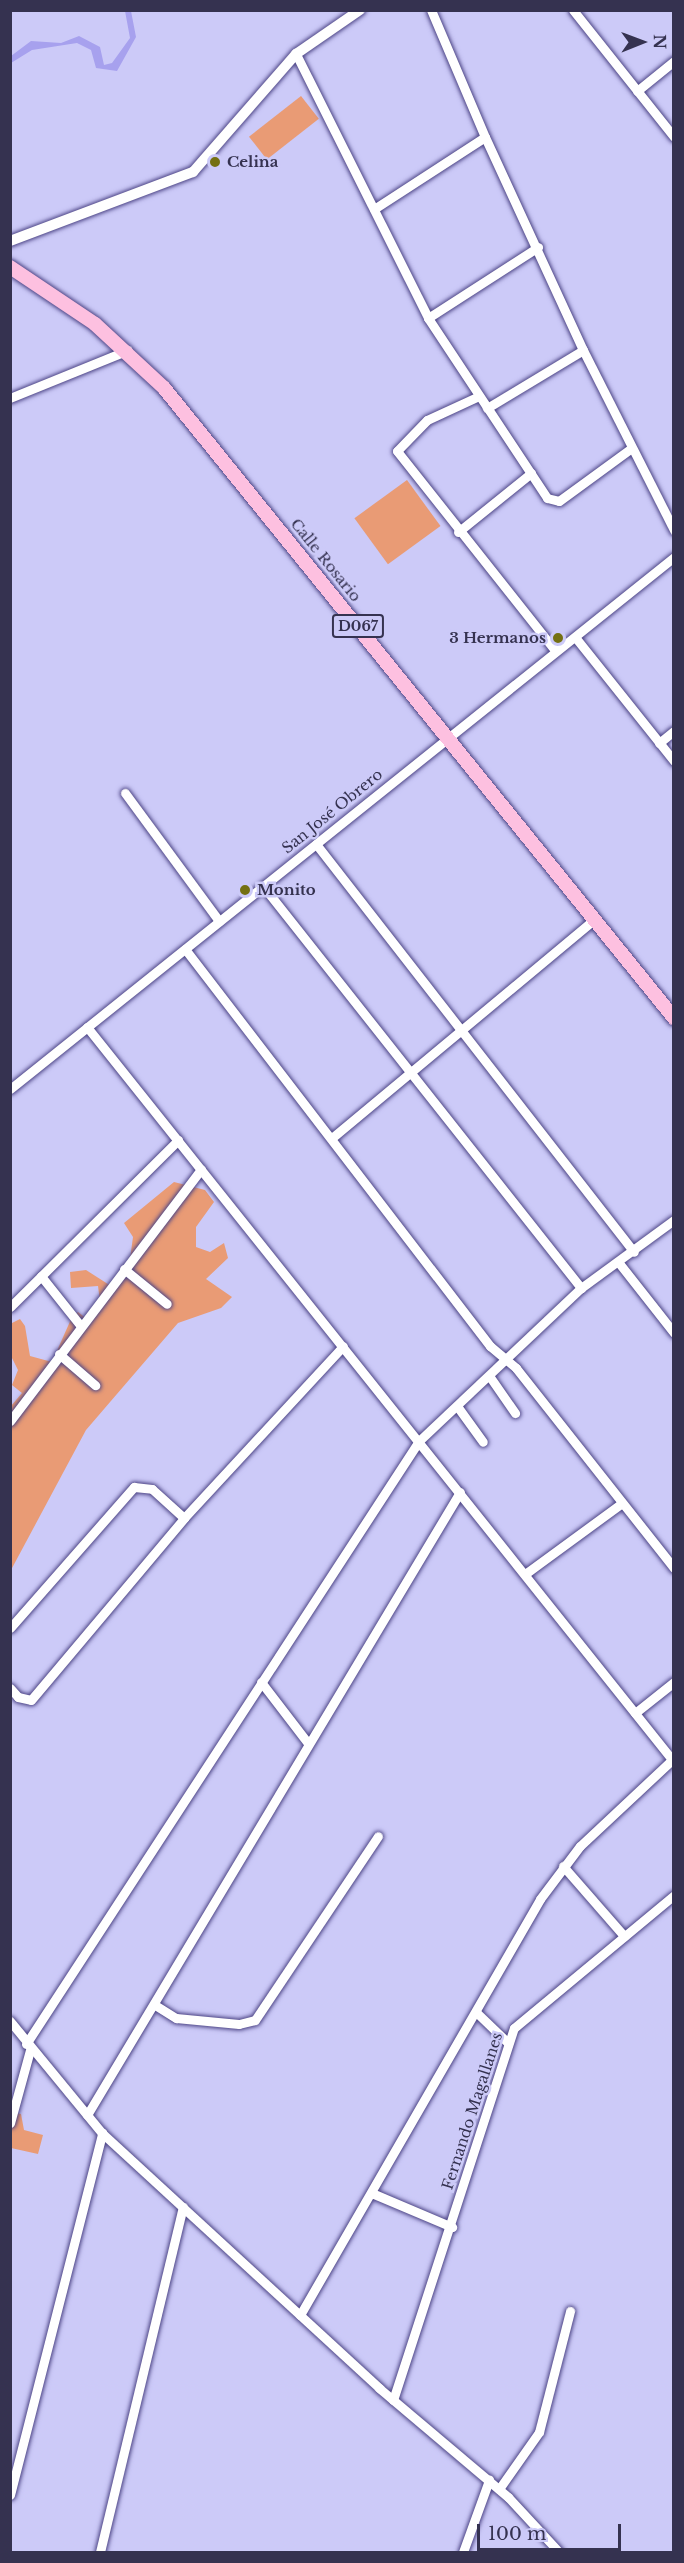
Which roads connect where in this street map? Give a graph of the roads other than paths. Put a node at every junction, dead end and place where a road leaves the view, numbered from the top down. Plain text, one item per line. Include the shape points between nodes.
1 (360, 10) edge
2 (431, 10) edge
3 (573, 10) edge
4 (296, 54) junction
5 (674, 61) edge
6 (637, 91) junction
7 (485, 137) junction
8 (674, 137) edge
9 (374, 209) junction
10 (10, 241) edge
11 (538, 247) junction
12 (10, 267) edge
13 (428, 318) junction
14 (128, 350) junction
15 (583, 350) junction
16 (478, 396) junction
17 (10, 398) edge
18 (487, 408) junction
19 (630, 448) junction
20 (531, 473) junction
21 (674, 530) edge
22 (458, 532) junction
23 (674, 557) edge
24 (575, 637) junction
25 (555, 650) junction
26 (674, 731) edge
27 (448, 737) junction
28 (659, 743) junction
29 (674, 761) edge
30 (125, 793) dead end
31 (316, 844) junction
32 (263, 886) junction
33 (595, 919) junction
34 (219, 921) junction
35 (185, 949) junction
36 (674, 1018) edge
37 (87, 1027) junction
38 (461, 1030) junction
39 (411, 1072) junction
40 (10, 1089) edge
41 (333, 1137) junction
42 (178, 1140) junction
43 (201, 1169) junction
44 (674, 1220) edge
45 (634, 1252) junction
46 (619, 1263) junction
47 (124, 1269) junction
48 (41, 1276) junction
49 (581, 1288) junction
50 (167, 1304) dead end
51 (10, 1306) edge
52 (80, 1325) junction
53 (674, 1334) edge
54 (343, 1346) junction
55 (58, 1354) junction
56 (505, 1359) junction
57 (490, 1377) junction
58 (95, 1385) dead end
59 (457, 1406) junction
60 (515, 1413) dead end
61 (10, 1421) edge
62 (419, 1441) junction
63 (483, 1442) dead end
64 (460, 1492) junction
65 (622, 1503) junction
66 (184, 1518) junction
67 (674, 1568) edge
68 (525, 1574) junction
69 (10, 1628) edge
70 (261, 1682) junction
71 (674, 1682) edge
72 (10, 1689) edge
73 (635, 1713) junction
74 (307, 1742) junction
75 (673, 1761) edge
76 (378, 1836) dead end
77 (563, 1866) junction
78 (674, 1895) edge
79 (624, 1936) junction
80 (155, 2005) junction
81 (477, 2013) junction
82 (10, 2021) edge
83 (507, 2042) junction
84 (28, 2047) junction
85 (87, 2115) junction
86 (10, 2123) edge
87 (102, 2133) junction
88 (374, 2194) junction
89 (183, 2207) junction
90 (452, 2228) junction
91 (570, 2310) dead end
92 (300, 2315) junction
93 (393, 2400) junction
94 (489, 2480) junction
95 (499, 2489) junction
96 (10, 2495) edge
97 (100, 2553) edge
98 (463, 2553) edge
99 (559, 2553) edge

1 - 4 street
2 - 7 street
3 - 6 street
4 - 9 street
4 - 10 street via 193,172
5 - 6 street
6 - 8 street
7 - 9 street
7 - 11 street
9 - 13 street
11 - 13 street
11 - 15 street
12 - 14 main road, Calle Rosario / D067
13 - 16 street
14 - 17 street
14 - 27 main road, Calle Rosario / D067
15 - 18 street
15 - 19 street
16 - 18 street
16 - 22 street via 427,420 397,451
18 - 20 street
19 - 20 street via 559,501 547,498
19 - 21 street
20 - 22 street
22 - 25 street
23 - 24 street, San José Obrero
24 - 25 street, San José Obrero
24 - 28 street
25 - 27 street, San José Obrero
26 - 28 street
27 - 31 street, San José Obrero
27 - 33 main road, Calle Rosario / D067
28 - 29 street
30 - 34 street
31 - 32 street, San José Obrero
31 - 38 street
32 - 34 street, San José Obrero
32 - 39 street
33 - 36 main road, Calle Rosario / D067
33 - 38 street
34 - 35 street, San José Obrero
35 - 37 street, San José Obrero
35 - 41 street
37 - 40 street, San José Obrero
37 - 42 street
38 - 39 street
38 - 45 street
39 - 41 street
39 - 49 street
41 - 56 street
42 - 43 street
42 - 48 street
43 - 47 street
43 - 54 street
44 - 45 street
45 - 46 street
46 - 49 street
46 - 53 street
47 - 50 street
47 - 52 street
48 - 51 street
48 - 52 street
49 - 56 street
52 - 55 street
54 - 62 street
54 - 66 street
55 - 58 street
55 - 61 street
56 - 57 street
56 - 65 street
57 - 59 street
57 - 60 street
59 - 62 street
59 - 63 street
62 - 64 street
62 - 70 street
64 - 68 street
64 - 74 street
65 - 67 street
65 - 68 street
66 - 69 street via 152,1489 134,1486
66 - 72 street via 32,1700 18,1697
68 - 73 street
70 - 74 street
70 - 84 street
71 - 73 street
73 - 75 street
74 - 80 street via 276,1791 266,1823
75 - 77 street
76 - 80 street via 255,2020 239,2024 176,2018
77 - 79 street
77 - 81 street
78 - 79 street, Fernando Magallanes
79 - 83 street, Fernando Magallanes via 514,2028
80 - 85 street
81 - 83 street
81 - 88 street
82 - 84 street
83 - 90 street, Fernando Magallanes
84 - 85 street
84 - 86 street
85 - 87 street
87 - 89 street
87 - 96 street
88 - 90 street
88 - 92 street
89 - 92 street
89 - 97 street
90 - 93 street, Fernando Magallanes
91 - 95 street via 539,2432
92 - 93 street
93 - 94 street
94 - 95 street
94 - 98 street
95 - 99 street

